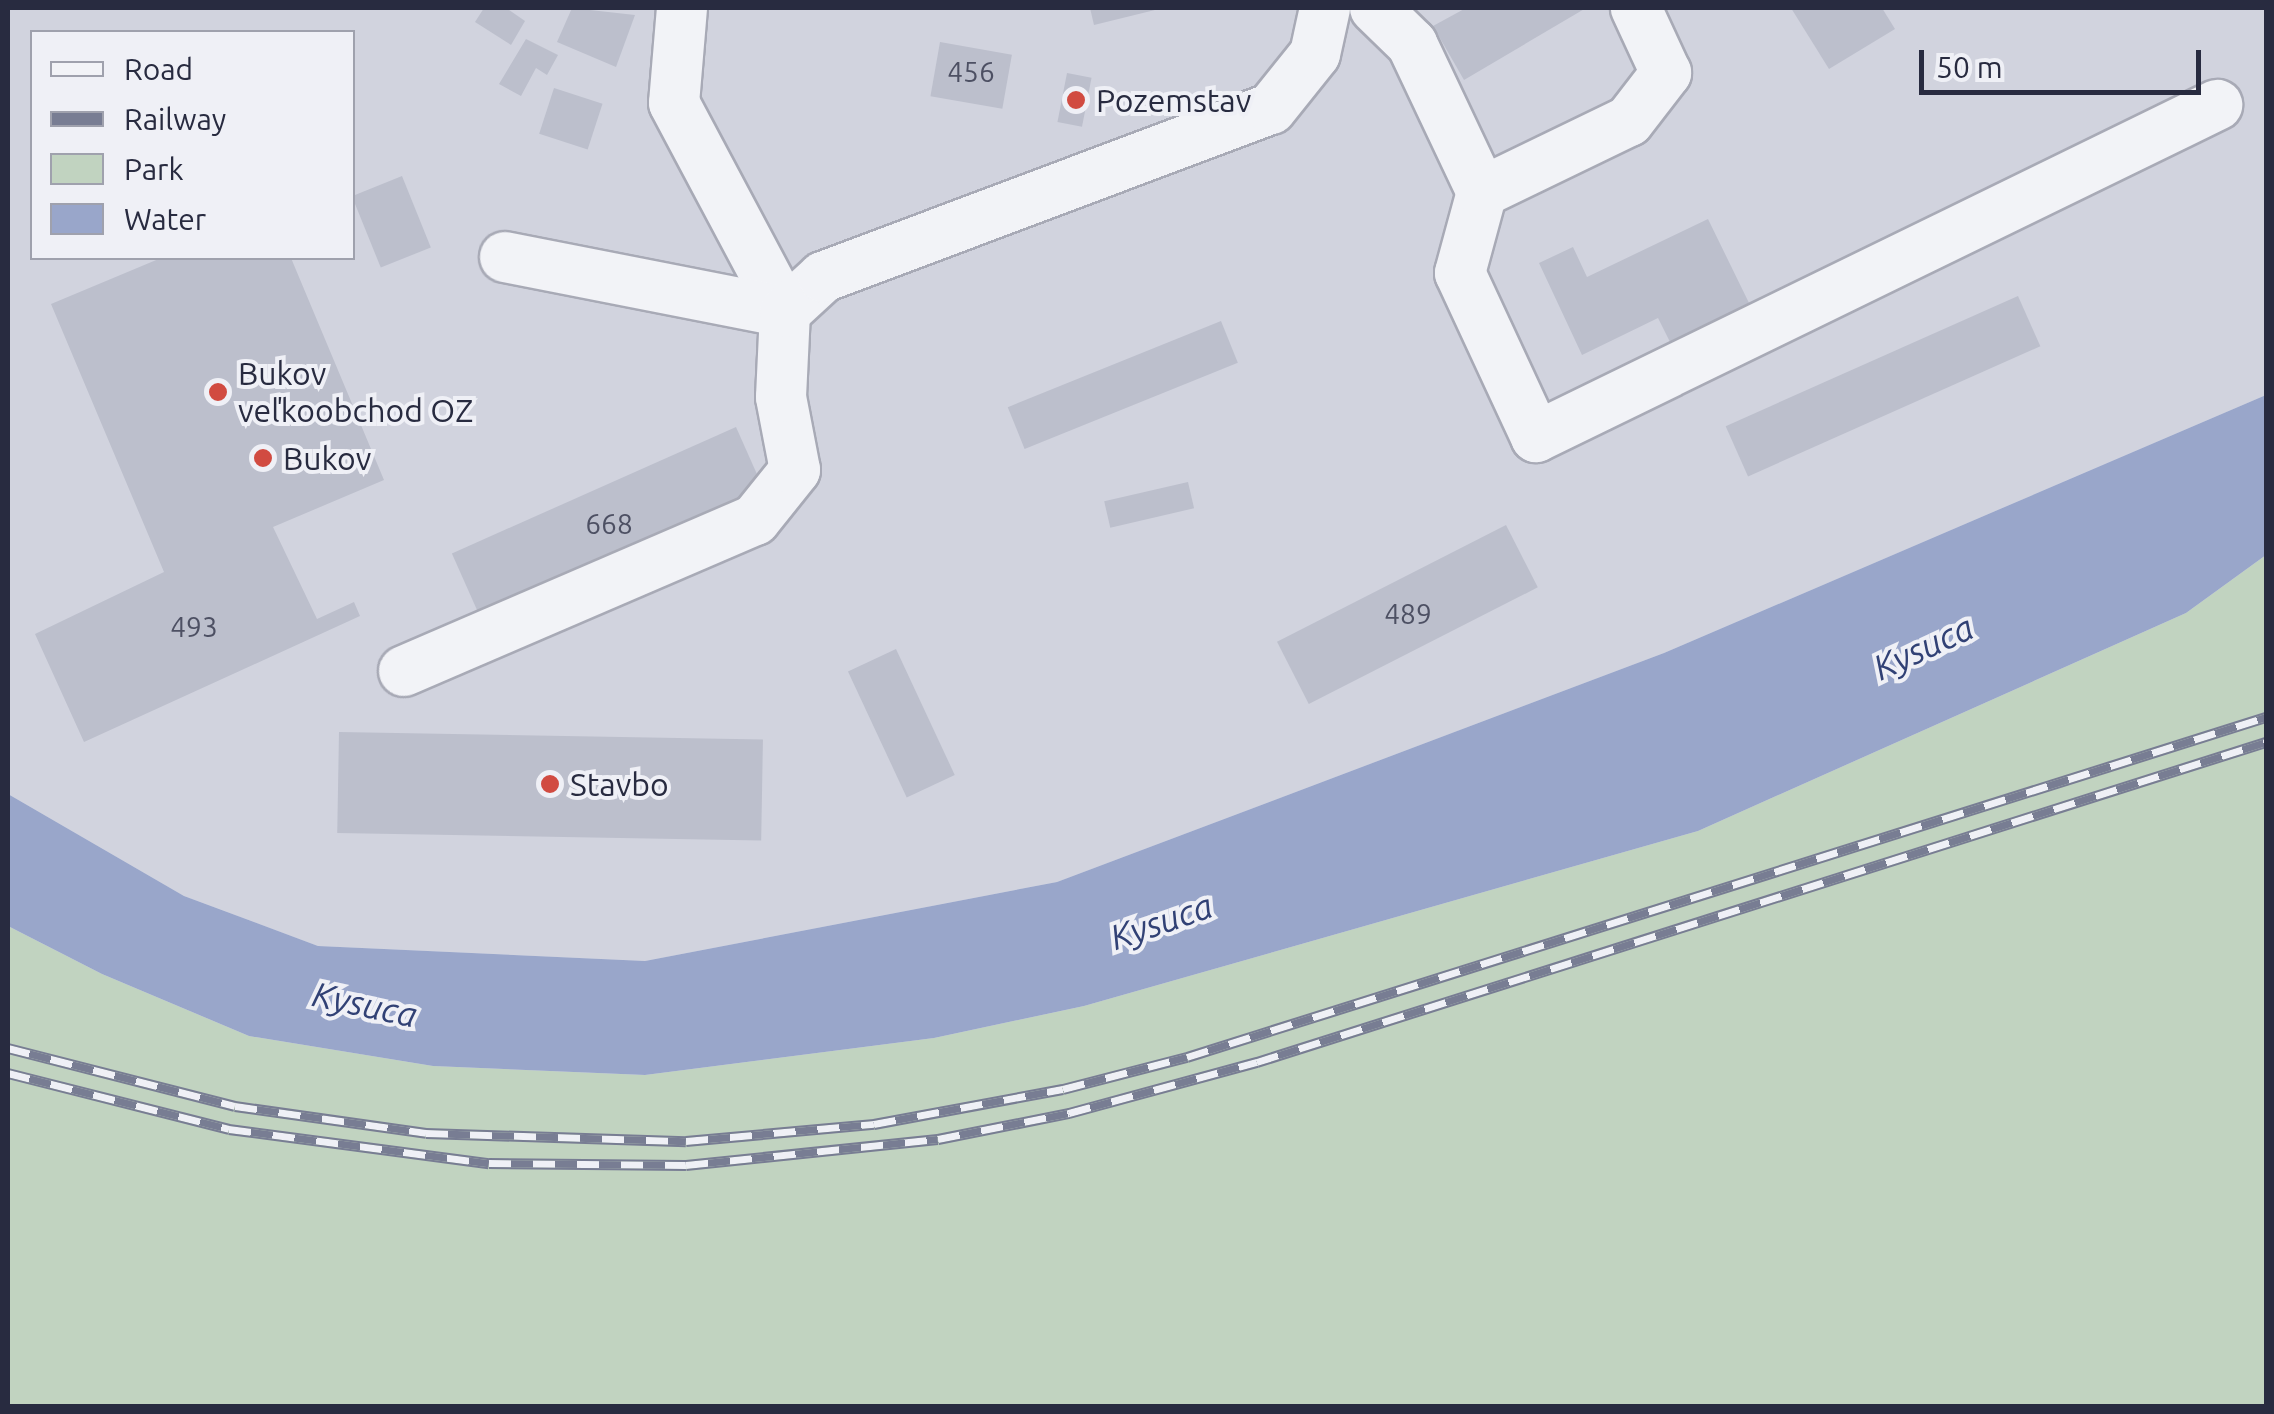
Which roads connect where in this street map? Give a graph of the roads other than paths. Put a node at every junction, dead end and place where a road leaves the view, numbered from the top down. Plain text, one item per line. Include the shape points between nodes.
1 (682, 8) edge
2 (1325, 8) edge
3 (1375, 8) edge
4 (1636, 8) edge
5 (2216, 105) dead end
6 (1482, 192) junction
7 (504, 257) dead end
8 (785, 312) junction
9 (404, 671) dead end

1 - 8 street via 674,103
2 - 8 street via 1316,54 1271,109 824,277
3 - 6 street via 1412,44
4 - 6 street via 1666,74 1628,121
5 - 6 street via 1536,437 1460,273
7 - 8 street
8 - 9 street via 780,397 795,470 755,520

